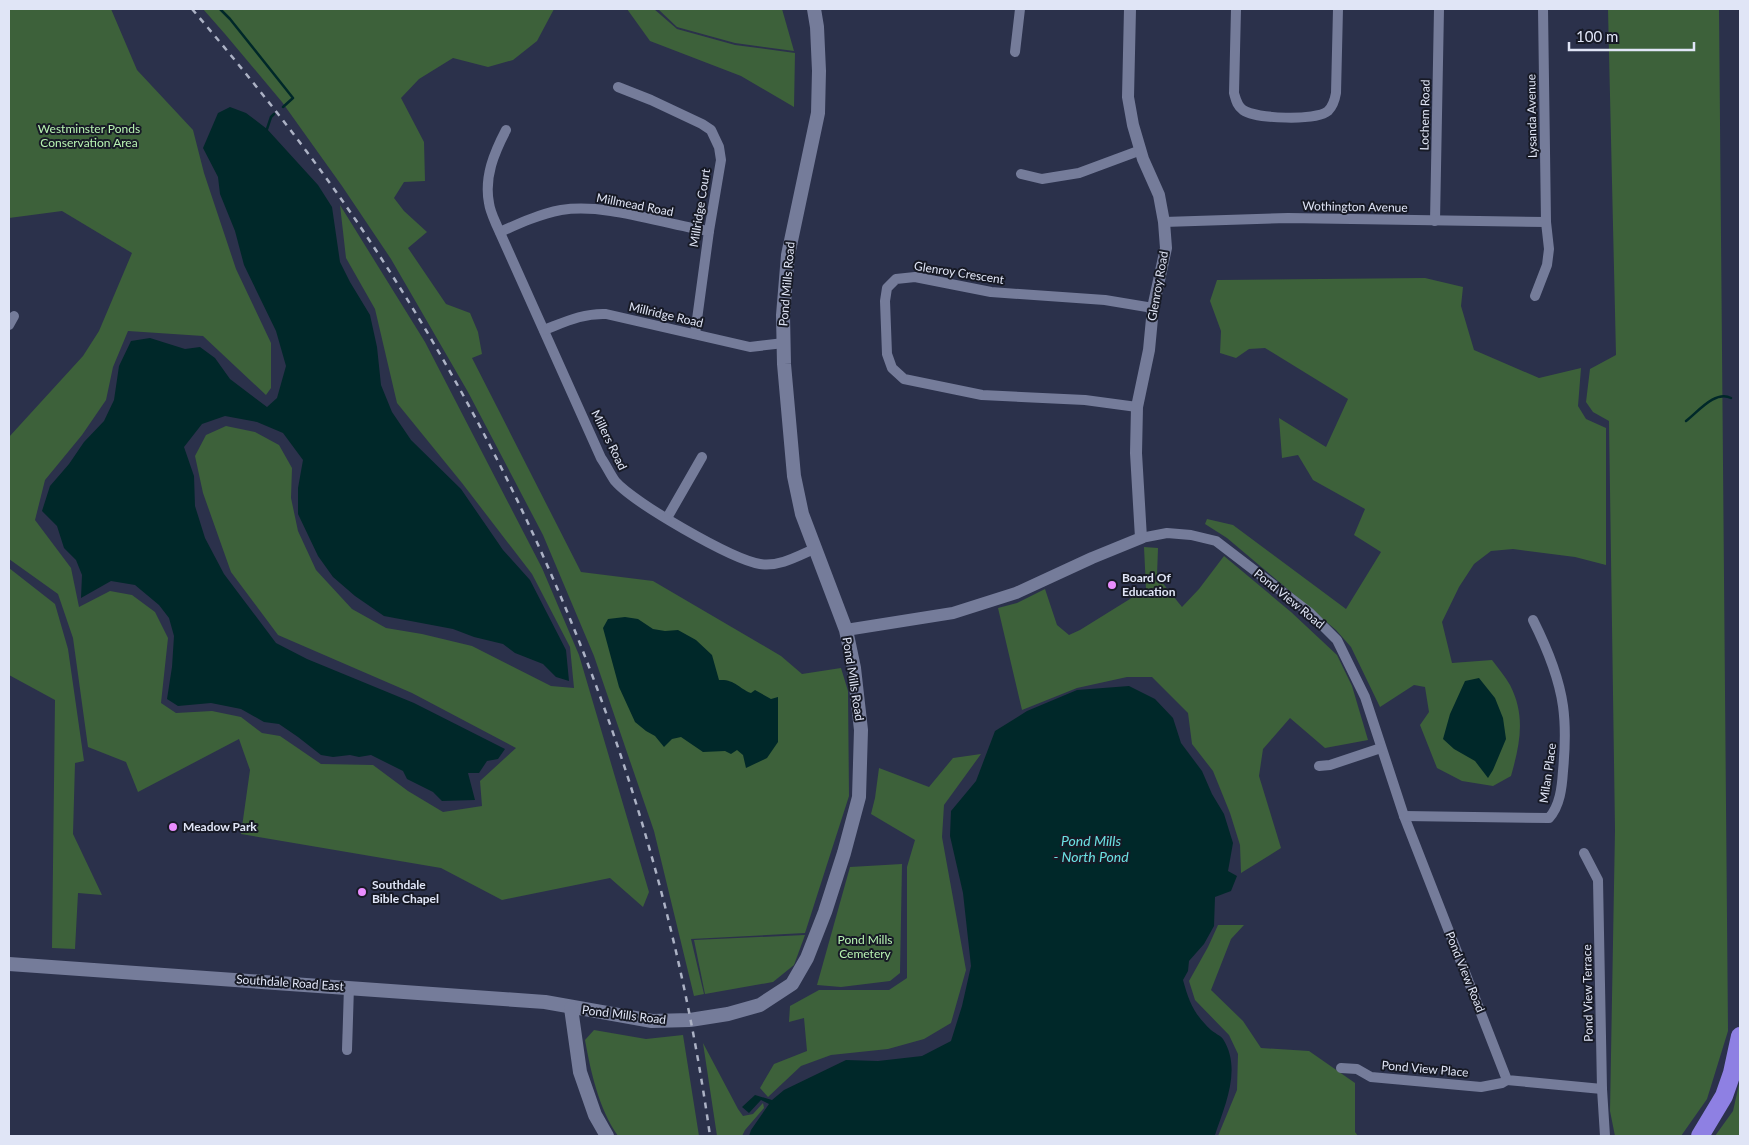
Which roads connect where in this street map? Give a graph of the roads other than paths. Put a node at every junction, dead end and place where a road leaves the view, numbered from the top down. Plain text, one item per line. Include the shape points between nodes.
1 (814, 9) edge
2 (1020, 9) edge
3 (1130, 9) edge
4 (1236, 9) edge
5 (1338, 9) edge
6 (1439, 9) edge
7 (1543, 9) edge
8 (1015, 52) dead end
9 (618, 87) dead end
10 (506, 130) dead end
11 (1141, 150) junction
12 (1021, 174) dead end
13 (1435, 221) junction
14 (1164, 222) junction
15 (1546, 222) junction
16 (709, 231) junction
17 (500, 232) junction
18 (1535, 296) dead end
19 (1153, 308) junction
20 (544, 330) junction
21 (695, 334) junction
22 (784, 343) junction
23 (1137, 407) junction
24 (702, 457) dead end
25 (667, 518) junction
26 (1141, 538) junction
27 (814, 549) junction
28 (1532, 620) dead end
29 (846, 630) junction
30 (1381, 748) junction
31 (1319, 766) dead end
32 (1404, 816) junction
33 (1584, 853) dead end
34 (9, 964) edge
35 (349, 987) junction
36 (571, 1008) junction
37 (1740, 1036) edge
38 (347, 1050) dead end
39 (1341, 1068) dead end
40 (1507, 1080) junction
41 (1602, 1089) junction
42 (607, 1136) edge
43 (1605, 1136) edge
44 (1700, 1136) edge

1 - 22 main road, Pond Mills Road via 819,71 818,113 788,255 782,314
2 - 8 street
3 - 11 street, Glenroy Road via 1128,97
4 - 5 street via 1234,93 1237,105 1260,116 1311,117 1328,111 1334,103
6 - 13 street, Lochem Road
7 - 15 street, Lysanda Avenue
9 - 16 street, Millridge Court via 702,124 715,136 721,160
10 - 17 street, Millers Road via 494,152 488,179 489,204
11 - 12 street via 1079,173 1042,179
11 - 14 street, Glenroy Road via 1159,195
13 - 14 street, Wothington Avenue via 1288,218
13 - 15 street, Wothington Avenue
14 - 19 street, Glenroy Road via 1166,248
15 - 18 street, Lysanda Avenue via 1548,264
16 - 17 street, Millmead Road via 586,208 560,210
16 - 21 street, Millridge Court
17 - 20 street, Millers Road
19 - 23 street, Glenroy Road via 1149,350
19 - 23 street, Glenroy Crescent via 991,292 915,277 896,279 887,288 887,354 892,368 904,379 982,395 1086,400
20 - 21 street, Millridge Road via 593,313
20 - 25 street, Millers Road via 615,480 634,498
21 - 22 street, Millridge Road via 750,347
22 - 27 main road, Pond Mills Road via 794,476
23 - 26 street, Glenroy Road
24 - 25 street
25 - 27 street, Millers Road via 733,556 760,564 782,562
26 - 29 street, Pond View Road via 1016,593 953,613
26 - 30 street, Pond View Road via 1167,533 1216,541 1310,613 1337,640 1365,697
27 - 29 main road, Pond Mills Road
28 - 32 street, Milan Place via 1542,638 1563,706 1565,741 1556,810 1549,818
29 - 36 main road, Pond Mills Road via 861,730 860,796 825,912 807,958 792,984 760,1005 690,1020 652,1021
30 - 31 street via 1330,766
30 - 32 street, Pond View Road
32 - 40 street, Pond View Road
33 - 41 street, Pond View Terrace via 1598,880
34 - 35 main road, Southdale Road East
35 - 36 main road, Southdale Road East via 546,1002
35 - 38 street
36 - 42 main road, Pond Mills Road via 580,1072 595,1115
37 - 44 highway via 1724,1096
39 - 40 street, Pond View Place via 1357,1069 1370,1076 1481,1087
40 - 41 street
41 - 43 street, Pond View Terrace

